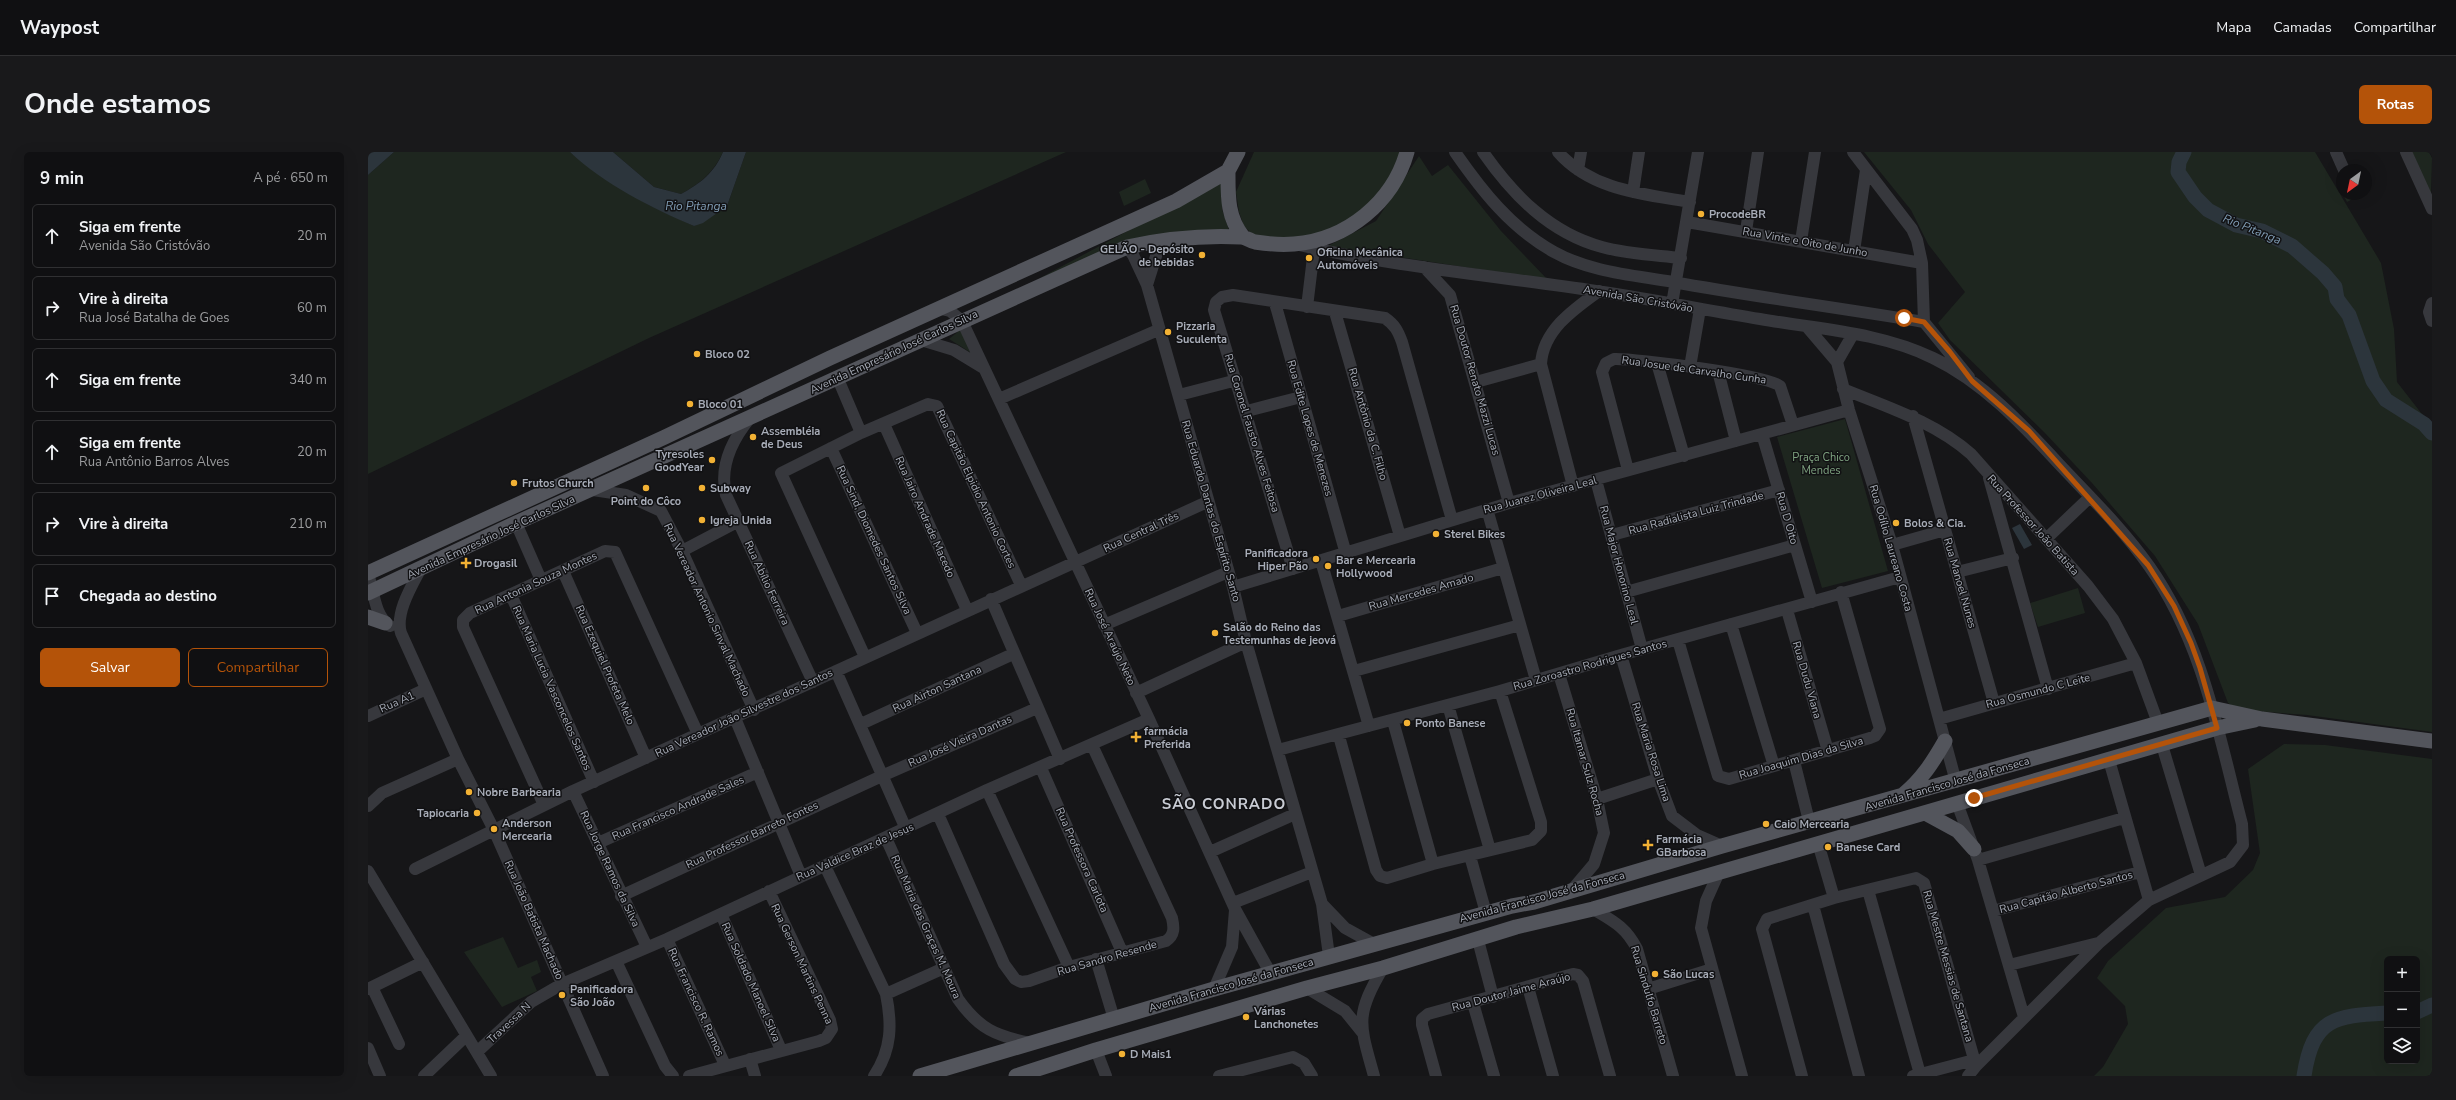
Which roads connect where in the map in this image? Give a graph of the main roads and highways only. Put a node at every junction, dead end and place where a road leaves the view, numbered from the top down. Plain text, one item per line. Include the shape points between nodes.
1 (1238, 152) edge
2 (1407, 152) edge
3 (1228, 171) junction
4 (1243, 237) junction
5 (368, 573) edge
6 (371, 592) edge
7 (368, 617) edge
8 (395, 628) road end
9 (2262, 719) junction
10 (1945, 741) road end
11 (2432, 741) edge
12 (1900, 797) junction
13 (1876, 804) junction
14 (1860, 808) junction
15 (1925, 813) junction
16 (1882, 825) junction
17 (1862, 830) junction
18 (1976, 855) road end
19 (1534, 902) junction
20 (1512, 906) junction
21 (1533, 924) junction
22 (1516, 927) junction
23 (1037, 1042) junction
24 (1051, 1065) junction
25 (920, 1076) edge
26 (1016, 1076) edge

1 - 3 main road
2 - 4 main road, Avenida Empresário José Carlos Silva via 1392,186 1367,214 1348,228 1296,244 1265,243
3 - 4 main road via 1231,219
3 - 5 main road, Avenida Empresário José Carlos Silva via 1176,201
4 - 6 main road, Avenida Empresário José Carlos Silva via 1161,240 1126,247
7 - 8 main road
9 - 11 main road
9 - 12 main road, Avenida Francisco José da Fonseca via 2212,708
9 - 15 main road, Avenida Francisco José da Fonseca via 2217,728
10 - 12 main road via 1922,778
12 - 13 main road, Avenida Francisco José da Fonseca
13 - 14 main road, Avenida Francisco José da Fonseca
13 - 16 main road via 1876,816
14 - 17 main road via 1867,813 1868,818
14 - 19 main road, Avenida Francisco José da Fonseca
15 - 16 main road, Avenida Francisco José da Fonseca
15 - 18 main road via 1958,831
16 - 17 main road, Avenida Francisco José da Fonseca
17 - 21 main road, Avenida Francisco José da Fonseca via 1593,909
19 - 20 main road, Avenida Francisco José da Fonseca
19 - 21 main road via 1526,913 1527,920
20 - 22 main road via 1518,914
20 - 23 main road, Avenida Francisco José da Fonseca via 1329,956
21 - 22 main road, Avenida Francisco José da Fonseca
22 - 24 main road, Avenida Francisco José da Fonseca
23 - 24 main road
23 - 25 main road, Avenida Francisco José da Fonseca
24 - 26 main road, Avenida Francisco José da Fonseca

